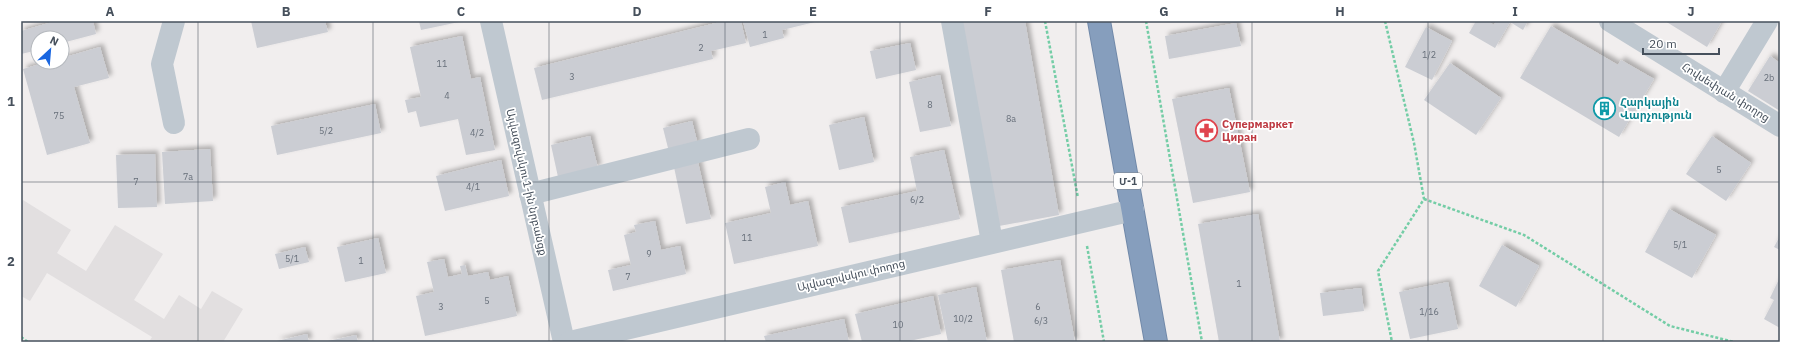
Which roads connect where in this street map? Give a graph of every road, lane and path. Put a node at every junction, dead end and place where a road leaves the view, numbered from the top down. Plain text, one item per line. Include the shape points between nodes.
1 (174, 21) edge
2 (491, 21) edge
3 (952, 21) edge
4 (1044, 21) edge
5 (1099, 21) edge
6 (1146, 21) edge
7 (1385, 21) edge
8 (1610, 21) edge
9 (1767, 21) edge
10 (1724, 92) junction
11 (174, 123) dead end
12 (1780, 126) edge
13 (749, 139) dead end
14 (530, 194) junction
15 (1424, 199) junction
16 (1133, 210) junction
17 (1082, 221) junction
18 (992, 242) junction
19 (21, 337) edge
20 (28, 342) edge
21 (564, 342) edge
22 (570, 342) edge
23 (1104, 342) edge
24 (1156, 342) edge
25 (1202, 342) edge
26 (1392, 342) edge
27 (1734, 342) edge

1 - 11 street via 162,64
2 - 14 street, Այվազովսկու 1-ին նրբանցք
3 - 18 street
4 - 17 path
5 - 16 highway, Մ-1
6 - 25 path
7 - 15 path via 1414,143
8 - 10 street, Հովսեփյան փողոց
9 - 10 street
10 - 12 street, Հովսեփյան փողոց
13 - 14 street
14 - 21 street, Այվազովսկու 1-ին նրբանցք
15 - 26 path via 1378,270
15 - 27 path via 1524,235 1670,326
16 - 17 street, Այվազովսկու փողոց
16 - 24 highway, Մ-1
17 - 18 street, Այվազովսկու փողոց
17 - 23 path
18 - 22 street, Այվազովսկու փողոց
19 - 20 path

